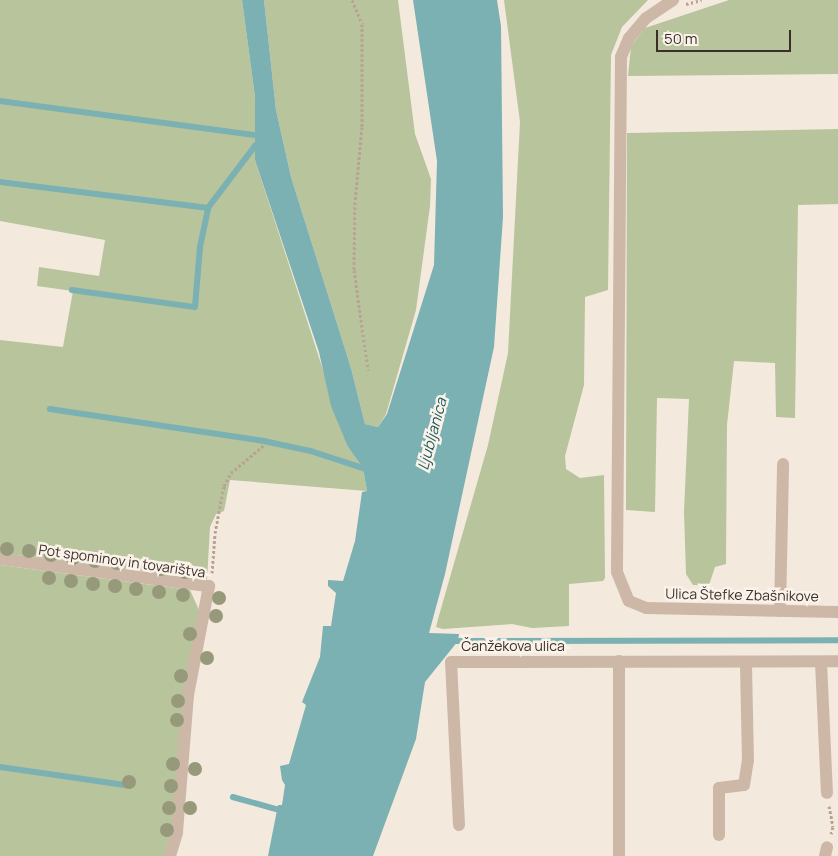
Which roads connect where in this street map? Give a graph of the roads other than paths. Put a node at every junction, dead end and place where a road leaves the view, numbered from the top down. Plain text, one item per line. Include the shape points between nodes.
1 (674, 0) edge
2 (783, 464) dead end
3 (0, 559) edge
4 (780, 612) junction
5 (838, 612) edge
6 (618, 661) junction
7 (838, 661) edge
8 (746, 662) junction
9 (821, 662) junction
10 (827, 793) road end
11 (459, 825) dead end
12 (719, 835) dead end
13 (170, 856) edge
14 (619, 856) edge

1 - 4 street, Ulica Štefke Zbašnikove via 646,18 629,38 622,57 619,87 617,572 629,601 646,608
2 - 4 street
3 - 13 street, Pot spominov in tovarištva via 209,586 188,695 177,833
4 - 5 street, Ulica Štefke Zbašnikove
6 - 8 street, Čanžekova ulica
6 - 11 street, Čanžekova ulica via 450,662
6 - 14 street
7 - 9 street, Čanžekova ulica
8 - 9 street, Čanžekova ulica
8 - 12 street via 748,761 744,785 719,788
9 - 10 street

